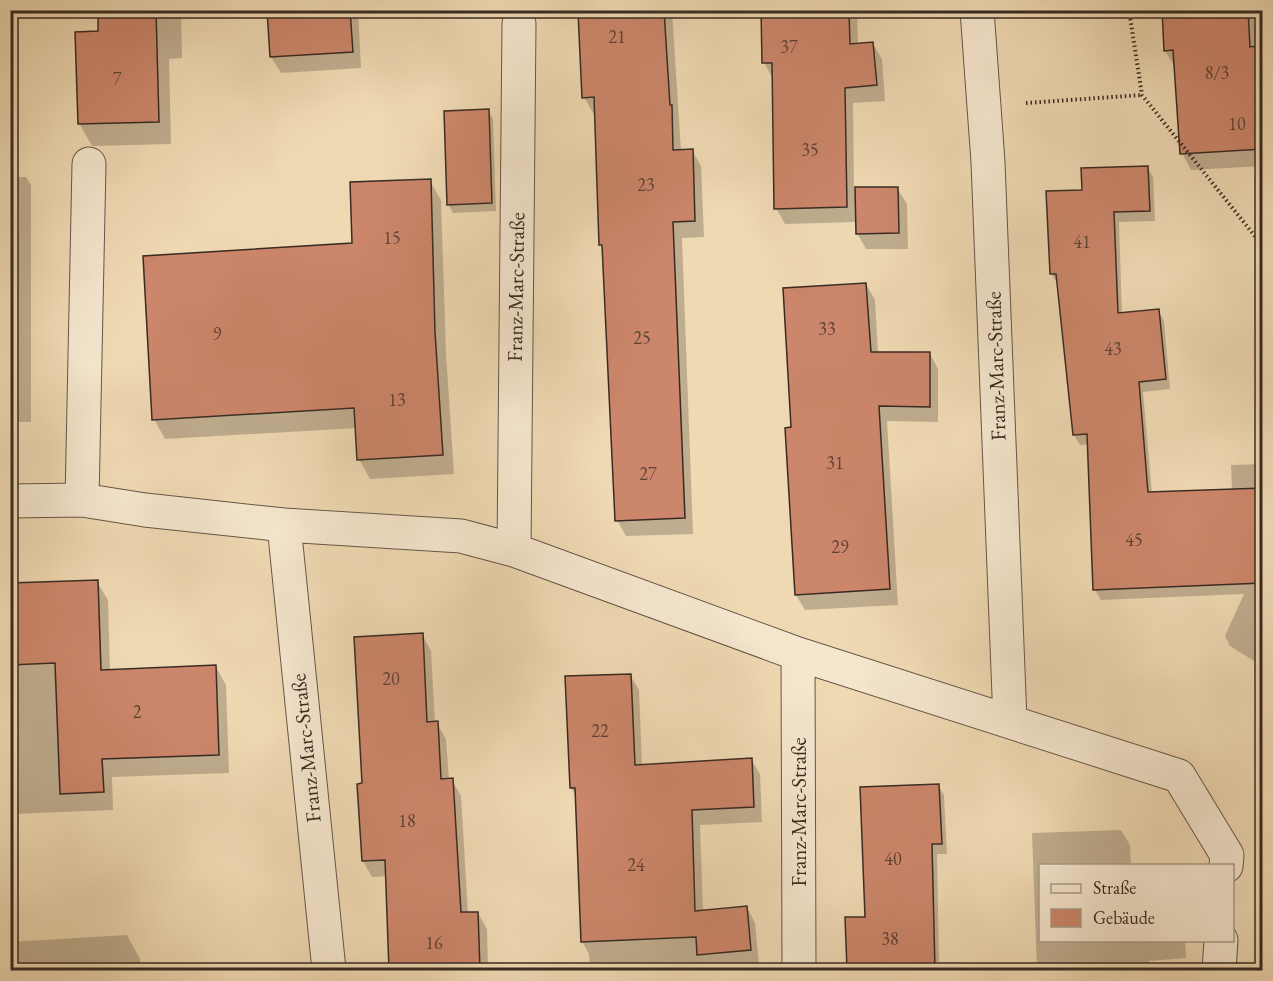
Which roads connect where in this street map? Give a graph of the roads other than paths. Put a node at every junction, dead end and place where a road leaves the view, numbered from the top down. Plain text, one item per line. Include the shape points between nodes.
1 (977, 10) edge
2 (519, 24) dead end
3 (89, 164) dead end
4 (82, 500) junction
5 (10, 501) edge
6 (284, 525) junction
7 (514, 550) junction
8 (798, 654) junction
9 (1010, 721) junction
10 (1226, 864) edge
11 (1221, 942) edge
12 (329, 970) edge
13 (799, 970) edge
14 (1219, 970) edge

1 - 9 street, Franz-Marc-Straße via 988,162
2 - 7 street, Franz-Marc-Straße
3 - 4 street
4 - 5 street
4 - 6 street
6 - 7 street via 461,536
6 - 12 street, Franz-Marc-Straße
7 - 8 street
8 - 9 street
8 - 13 street, Franz-Marc-Straße
9 - 10 street via 1179,776 1227,855
11 - 14 street

